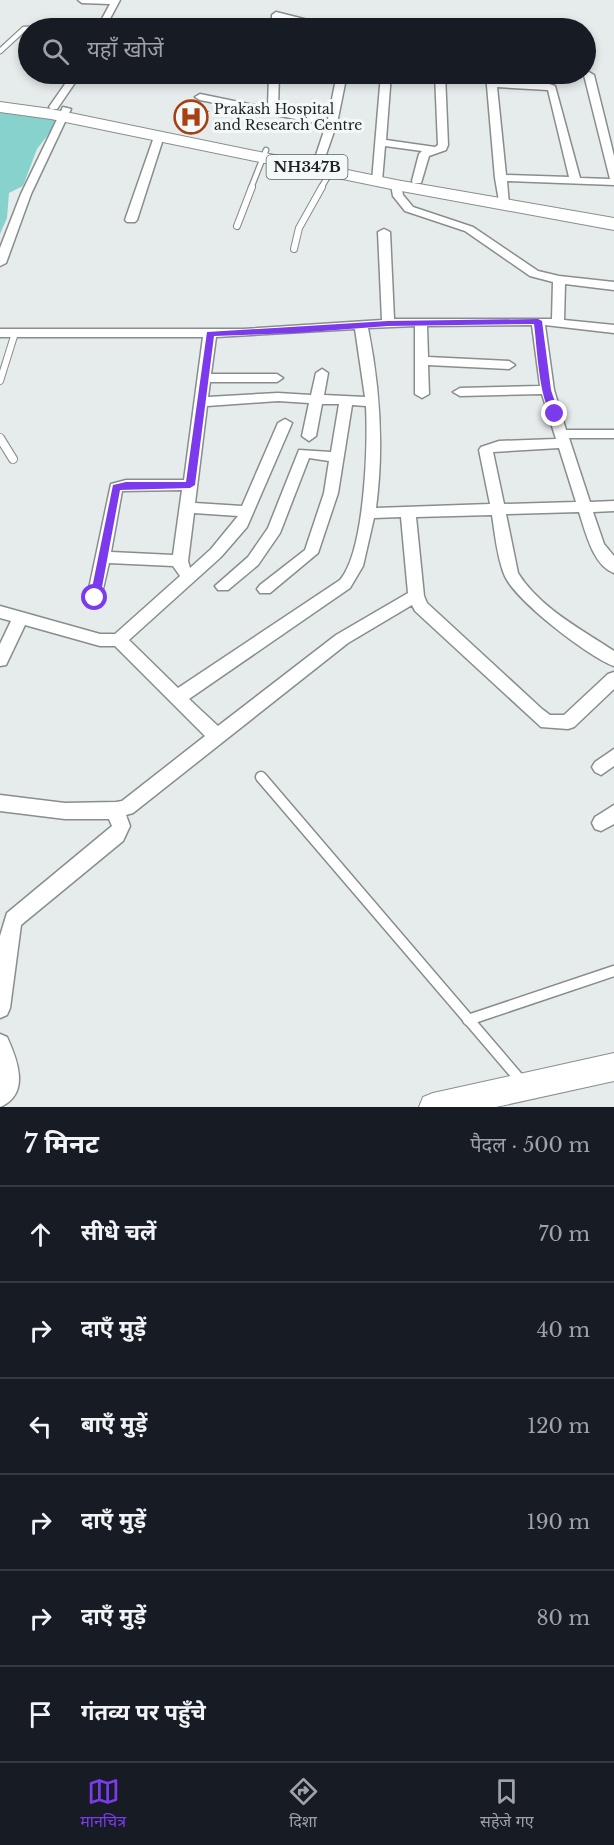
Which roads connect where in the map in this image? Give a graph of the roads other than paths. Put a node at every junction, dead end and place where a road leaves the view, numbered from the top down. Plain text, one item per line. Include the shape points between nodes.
1 (82, 0) edge
2 (116, 1) edge
3 (107, 18) edge
4 (276, 18) edge
5 (288, 18) edge
6 (18, 34) edge
7 (0, 51) edge
8 (72, 84) edge
9 (274, 84) edge
10 (340, 84) edge
11 (385, 84) edge
12 (440, 84) edge
13 (491, 84) edge
14 (535, 84) edge
15 (590, 84) edge
16 (200, 97) dead end
17 (0, 100) edge
18 (0, 107) edge
19 (61, 111) junction
20 (273, 111) junction
21 (332, 123) junction
22 (159, 136) junction
23 (380, 142) junction
24 (438, 150) junction
25 (265, 154) junction
26 (328, 166) junction
27 (377, 177) junction
28 (614, 177) edge
29 (500, 178) junction
30 (575, 180) junction
31 (417, 181) junction
32 (614, 182) edge
33 (396, 185) junction
34 (503, 201) junction
35 (614, 215) edge
36 (131, 220) dead end
37 (614, 224) edge
38 (237, 226) dead end
39 (384, 232) dead end
40 (294, 249) dead end
41 (0, 263) edge
42 (559, 280) junction
43 (614, 286) edge
44 (538, 321) junction
45 (388, 323) junction
46 (422, 323) junction
47 (558, 323) junction
48 (361, 326) junction
49 (614, 329) edge
50 (0, 333) edge
51 (15, 333) junction
52 (210, 333) junction
53 (422, 361) junction
54 (509, 365) dead end
55 (322, 373) dead end
56 (204, 378) junction
57 (277, 378) dead end
58 (0, 381) edge
59 (547, 390) junction
60 (460, 392) dead end
61 (422, 394) dead end
62 (317, 399) junction
63 (346, 401) junction
64 (201, 402) junction
65 (373, 402) junction
66 (285, 423) dead end
67 (614, 434) edge
68 (309, 436) dead end
69 (0, 438) edge
70 (563, 438) junction
71 (336, 457) junction
72 (13, 459) dead end
73 (190, 485) junction
74 (585, 506) junction
75 (614, 506) edge
76 (187, 508) junction
77 (497, 509) junction
78 (248, 511) junction
79 (408, 512) junction
80 (369, 513) junction
81 (102, 557) junction
82 (180, 561) junction
83 (614, 567) edge
84 (189, 578) junction
85 (223, 586) dead end
86 (265, 589) dead end
87 (416, 596) junction
88 (95, 598) dead end
89 (0, 612) edge
90 (21, 618) junction
91 (119, 640) junction
92 (0, 660) edge
93 (614, 660) edge
94 (614, 679) edge
95 (177, 698) junction
96 (217, 737) junction
97 (261, 777) dead end
98 (0, 803) edge
99 (116, 812) junction
100 (614, 971) edge
101 (0, 1008) edge
102 (468, 1020) junction
103 (0, 1044) edge
104 (614, 1067) edge
105 (525, 1085) junction
106 (0, 1096) edge
107 (434, 1107) edge

1 - 2 street
2 - 3 street
4 - 5 street
6 - 7 lane
8 - 19 street
9 - 20 street
10 - 21 street
11 - 23 street
12 - 24 street via 443,145
13 - 29 street
14 - 30 street via 552,88
15 - 28 street
16 - 20 street
17 - 19 highway, NH347B
18 - 19 highway, NH347B
19 - 22 highway, NH347B
19 - 25 highway, NH347B
19 - 41 street
20 - 21 street
21 - 26 street
22 - 25 highway, NH347B
22 - 36 street
23 - 24 street
23 - 27 street
24 - 31 street via 424,154
25 - 26 highway, NH347B
25 - 38 lane
26 - 27 highway, NH347B
26 - 40 lane via 299,228
27 - 31 highway, NH347B
27 - 33 highway, NH347B
29 - 30 street
29 - 34 street
30 - 32 street
31 - 34 highway, NH347B
33 - 34 highway, NH347B
33 - 42 street via 398,196 409,209 469,229 521,267
34 - 35 highway, NH347B
34 - 37 highway, NH347B
39 - 45 street
42 - 43 street
42 - 47 street
44 - 46 street
44 - 47 street
44 - 59 street
45 - 46 street
45 - 48 street
46 - 53 street
47 - 49 street
48 - 52 street
48 - 65 street
50 - 51 street
51 - 52 street
51 - 58 lane
52 - 56 street
53 - 54 street
53 - 61 street
55 - 62 street
56 - 57 street
56 - 64 street
59 - 60 street
59 - 70 street
62 - 63 street
62 - 64 street via 278,397
62 - 68 street
63 - 65 street
63 - 71 street
64 - 73 street
65 - 80 street
66 - 78 street
67 - 70 street
69 - 72 lane
70 - 74 street
70 - 77 street via 486,450
71 - 85 street via 304,453 275,529 253,561
71 - 86 street via 331,493 311,553
73 - 76 street
73 - 81 street via 116,488
74 - 75 street
74 - 77 street
74 - 83 street via 597,546
76 - 78 street
76 - 82 street
77 - 79 street
77 - 93 street via 516,586
78 - 84 street via 229,538
79 - 80 street
79 - 87 street
80 - 95 street via 353,575 345,584
81 - 82 street
81 - 88 street
82 - 84 street
84 - 91 street
87 - 94 street via 421,607 547,722 568,722
87 - 96 street via 342,639
89 - 90 street
90 - 91 street via 99,640
90 - 92 street
91 - 95 street
95 - 96 street
96 - 99 street
97 - 102 lane
98 - 99 street
99 - 101 street via 121,826 117,835 14,919
100 - 102 lane
102 - 105 lane
103 - 106 street via 11,1072 9,1086
104 - 105 street
105 - 107 street

